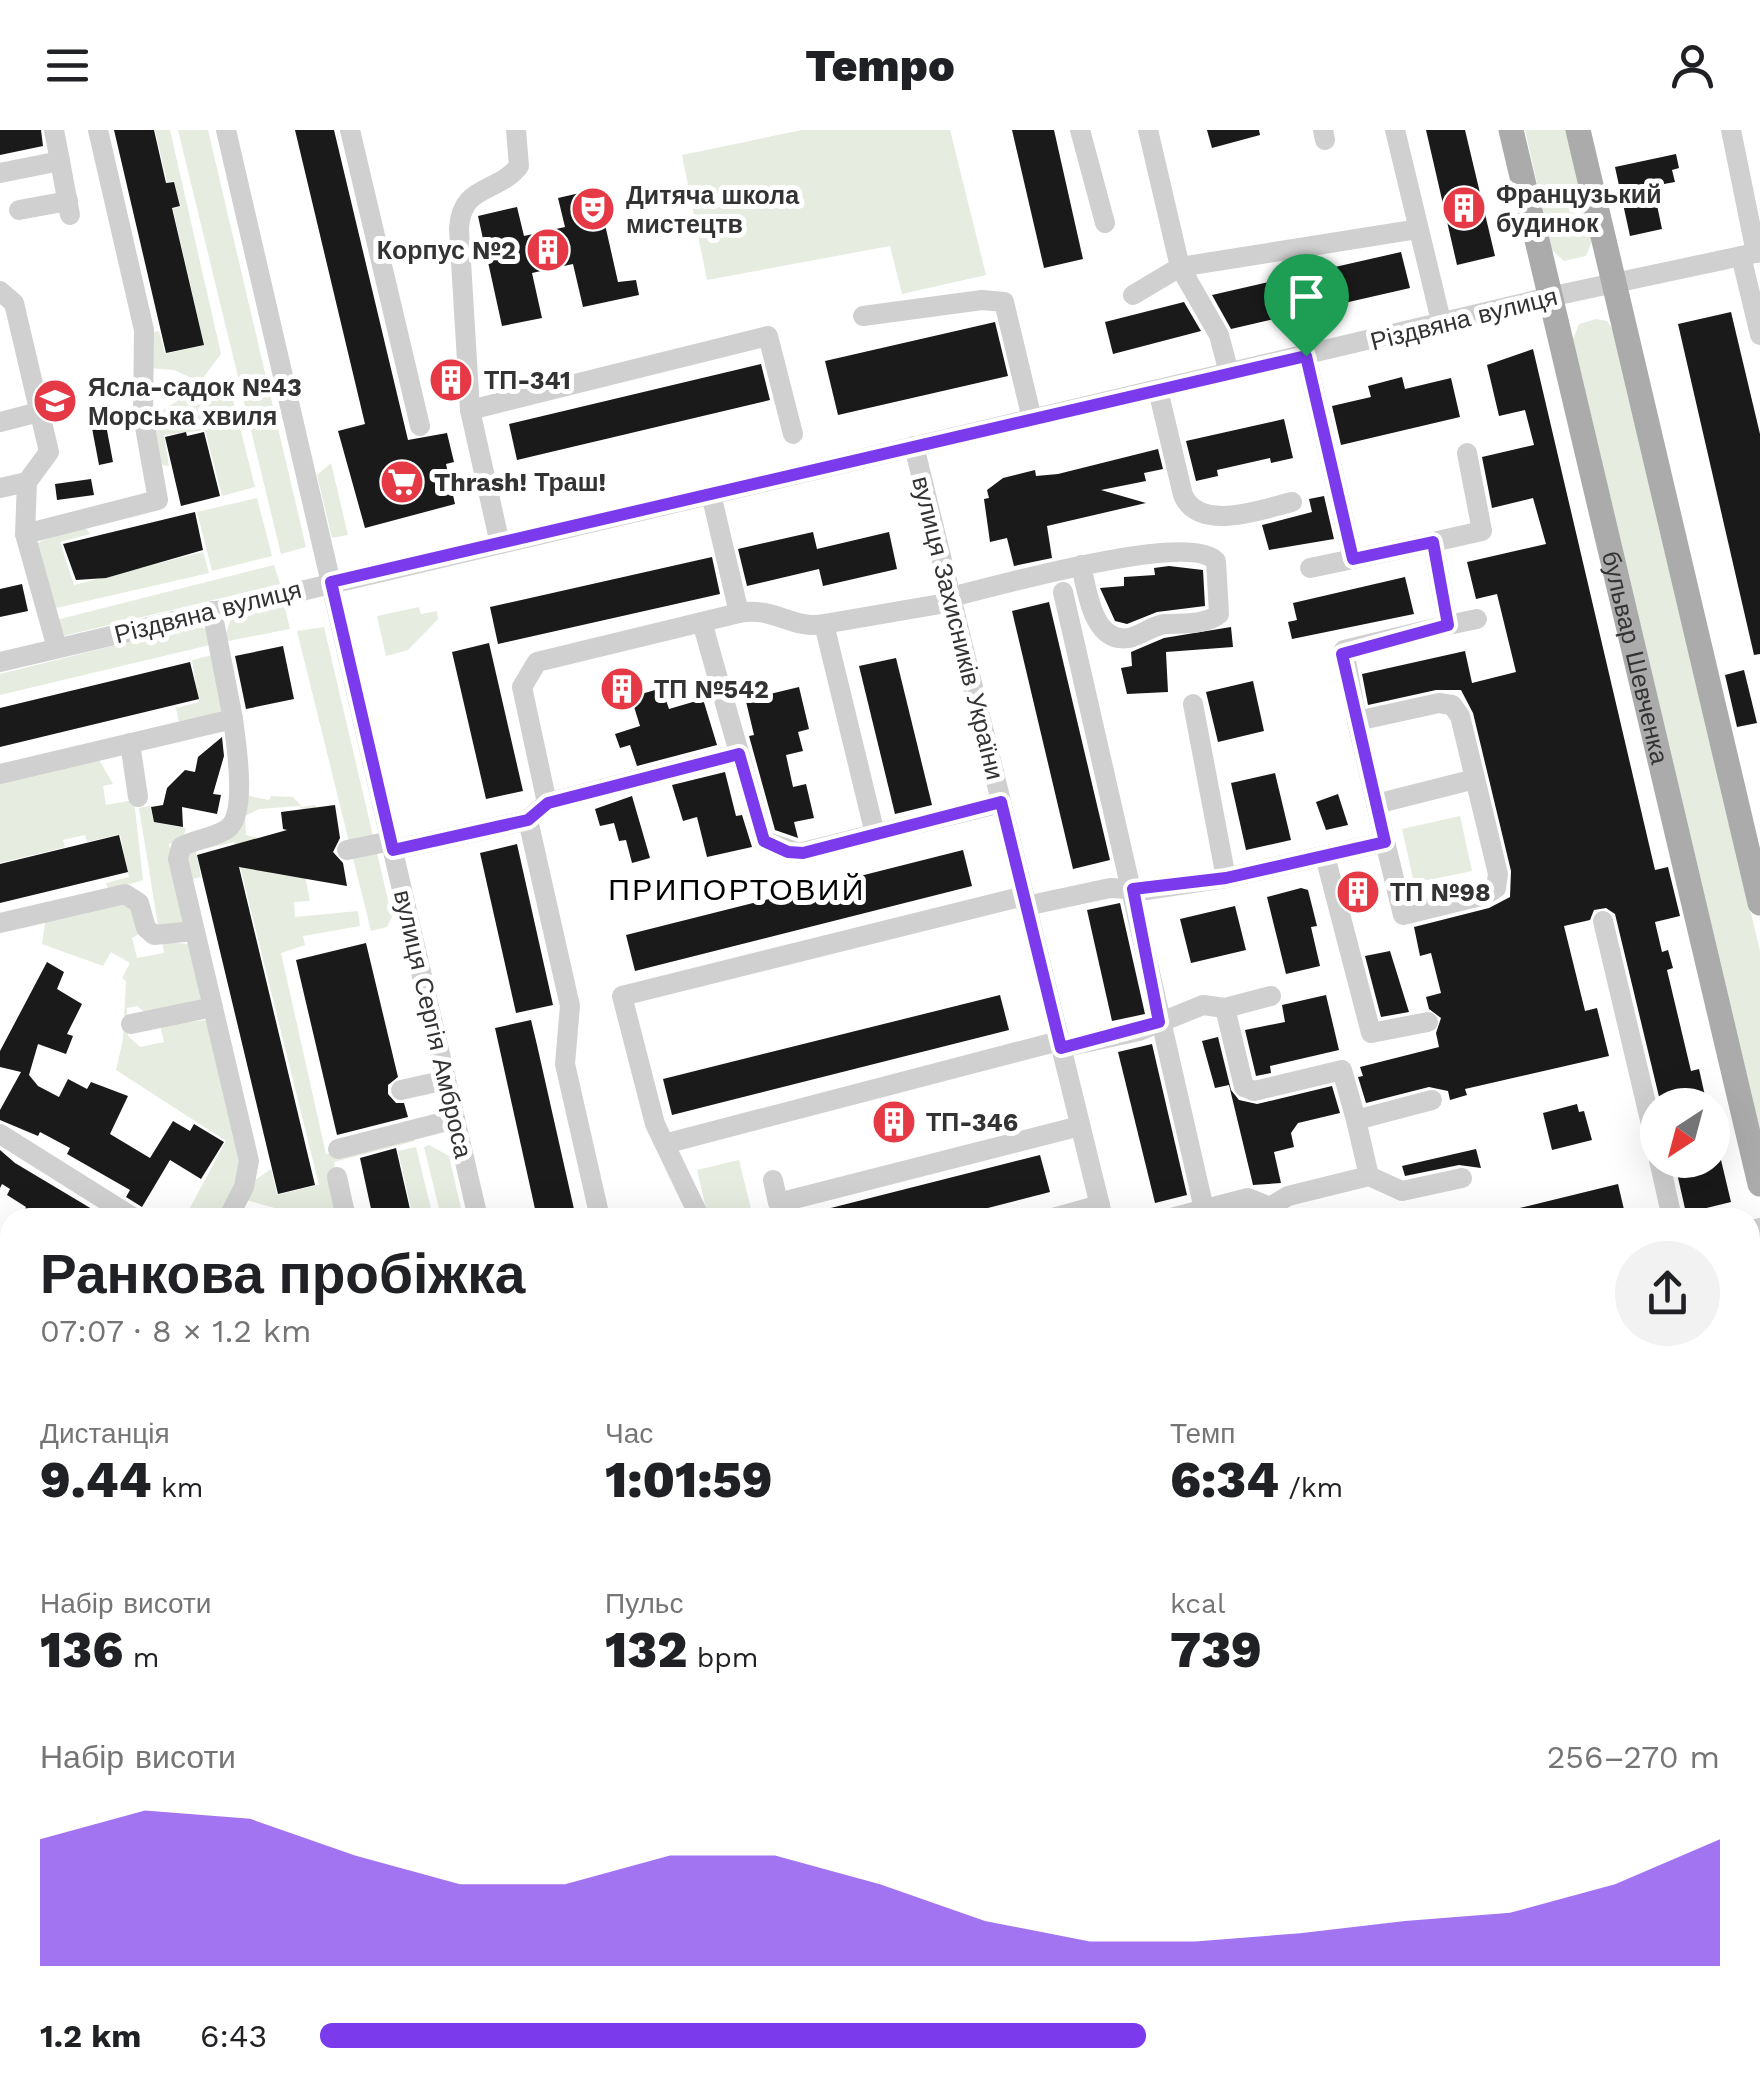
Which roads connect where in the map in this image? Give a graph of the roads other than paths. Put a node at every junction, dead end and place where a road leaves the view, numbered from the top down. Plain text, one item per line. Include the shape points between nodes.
1 (54, 130) edge
2 (98, 130) edge
3 (226, 130) edge
4 (350, 130) edge
5 (516, 130) edge
6 (1080, 130) edge
7 (1148, 130) edge
8 (1395, 130) edge
9 (1511, 130) edge
10 (1578, 130) edge
11 (1731, 130) edge
12 (60, 161) junction
13 (0, 173) edge
14 (19, 210) dead end
15 (1104, 223) dead end
16 (1418, 230) junction
17 (1752, 254) edge
18 (1180, 267) junction
19 (1614, 285) junction
20 (0, 291) edge
21 (1133, 295) dead end
22 (1549, 297) junction
23 (862, 316) dead end
24 (1442, 325) junction
25 (1760, 334) edge
26 (1306, 356) junction
27 (1229, 373) junction
28 (1158, 390) junction
29 (470, 410) junction
30 (40, 412) junction
31 (1032, 418) junction
32 (0, 422) edge
33 (420, 426) dead end
34 (793, 434) dead end
35 (914, 446) junction
36 (1466, 454) dead end
37 (26, 482) junction
38 (0, 488) edge
39 (711, 494) junction
40 (1292, 502) dead end
41 (24, 534) junction
42 (1433, 542) junction
43 (500, 544) junction
44 (1353, 559) junction
45 (1082, 565) junction
46 (1310, 568) dead end
47 (331, 582) junction
48 (1063, 592) dead end
49 (951, 600) junction
50 (212, 611) junction
51 (739, 613) junction
52 (1477, 619) dead end
53 (702, 622) junction
54 (824, 624) junction
55 (1448, 625) junction
56 (57, 648) junction
57 (0, 662) edge
58 (1193, 704) dead end
59 (234, 719) junction
60 (1357, 721) junction
61 (130, 744) junction
62 (739, 754) junction
63 (0, 774) edge
64 (1475, 779) junction
65 (138, 797) dead end
66 (1001, 802) junction
67 (548, 803) junction
68 (1376, 804) junction
69 (528, 820) junction
70 (876, 834) junction
71 (1385, 842) junction
72 (392, 846) junction
73 (347, 850) dead end
74 (1325, 856) junction
75 (1226, 878) junction
76 (1133, 889) junction
77 (1025, 901) junction
78 (1760, 903) edge
79 (1603, 921) dead end
80 (0, 923) edge
81 (194, 931) junction
82 (1271, 996) dead end
83 (213, 1008) junction
84 (1225, 1008) junction
85 (1159, 1022) junction
86 (1428, 1022) dead end
87 (131, 1024) dead end
88 (1060, 1044) junction
89 (446, 1080) junction
90 (1642, 1088) edge
91 (401, 1090) dead end
92 (1432, 1100) dead end
93 (455, 1119) junction
94 (1356, 1120) junction
95 (1080, 1126) junction
96 (0, 1134) edge
97 (668, 1143) junction
98 (338, 1149) dead end
99 (1370, 1176) junction
100 (336, 1177) dead end
101 (1462, 1178) dead end
102 (1663, 1178) edge
103 (773, 1180) dead end
104 (1760, 1184) edge
105 (118, 1208) edge
106 (232, 1208) edge
107 (344, 1208) edge
108 (476, 1208) edge
109 (598, 1208) edge
110 (697, 1208) edge
111 (1100, 1208) edge
112 (1204, 1208) edge
113 (1208, 1208) edge
114 (1263, 1208) edge
115 (1272, 1208) edge
116 (1670, 1208) edge

1 - 12 street
2 - 41 street via 144,330 143,416 158,500
3 - 47 street, вулиця Сергія Амброса
4 - 33 street
5 - 29 street via 519,166 472,194 459,220
6 - 15 street
7 - 18 street
8 - 16 street
9 - 22 main road, бульвар Шевченка
10 - 19 main road
11 - 17 street
12 - 13 street
12 - 14 street via 69,208
16 - 18 street
16 - 24 street
17 - 19 street, Різдвяна вулиця
17 - 25 street
18 - 21 street
18 - 27 street via 1219,335
19 - 22 street, Різдвяна вулиця
19 - 78 main road
20 - 30 street via 14,303
22 - 24 street, Різдвяна вулиця
22 - 104 main road, бульвар Шевченка
23 - 31 street via 1004,302
24 - 26 street, Різдвяна вулиця
26 - 27 street, Різдвяна вулиця
26 - 44 street
27 - 28 street, Різдвяна вулиця
28 - 31 street, Різдвяна вулиця
28 - 40 street via 1183,496 1193,510 1234,514
29 - 34 street via 768,336
29 - 43 street
30 - 32 street
30 - 37 street via 49,452
31 - 35 street, Різдвяна вулиця
35 - 39 street, Різдвяна вулиця
35 - 49 street, вулиця Захисників України
36 - 42 street via 1482,532
37 - 38 street
37 - 41 street
39 - 43 street, Різдвяна вулиця
39 - 51 street
41 - 56 street
42 - 44 street
42 - 55 street
43 - 47 street, Різдвяна вулиця
44 - 46 street
45 - 45 street via 1207,553 1217,565 1219,614 1120,638 1096,619
45 - 49 street
47 - 50 street, Різдвяна вулиця
47 - 72 street, вулиця Сергія Амброса
48 - 76 street
49 - 54 street
49 - 66 street, вулиця Захисників України
50 - 56 street, Різдвяна вулиця
50 - 59 street
51 - 53 street
51 - 54 street via 762,609 804,625
52 - 55 street
53 - 62 street
53 - 67 street via 536,663 522,687
54 - 70 street
55 - 60 street via 1344,650
56 - 57 street, Різдвяна вулиця
58 - 75 street
59 - 61 street
59 - 81 street via 236,818 224,832 181,846 178,854
60 - 64 street via 1452,705
60 - 68 street
61 - 63 street
61 - 65 street
62 - 67 street
62 - 70 street via 765,843 796,853
64 - 68 street
64 - 71 street via 1498,874 1491,892 1402,915
66 - 70 street
66 - 77 street, вулиця Захисників України
67 - 69 street
68 - 71 street
69 - 72 street
69 - 109 street via 570,1006 565,1064
71 - 74 street
72 - 73 street
72 - 89 street, вулиця Сергія Амброса
74 - 75 street
74 - 86 street via 1371,1033
75 - 76 street
76 - 77 street
76 - 85 street
77 - 88 street, вулиця Захисників України
77 - 97 street via 622,996 655,1124
79 - 90 street
80 - 81 street via 125,894 139,903 154,935
81 - 83 street
82 - 84 street
83 - 87 street
83 - 106 street via 250,1167
84 - 85 street via 1203,1006
84 - 94 street via 1244,1088 1342,1070
85 - 88 street
85 - 112 street
88 - 95 street, вулиця Захисників України
88 - 97 street
89 - 91 street
89 - 93 street, вулиця Сергія Амброса
92 - 94 street
93 - 98 street
93 - 108 street, вулиця Сергія Амброса
94 - 99 street
95 - 103 street via 778,1204
95 - 111 street, вулиця Захисників України
96 - 105 street
97 - 110 street via 680,1184
99 - 101 street via 1402,1191
99 - 115 street via 1288,1196
100 - 107 street
102 - 116 street
113 - 114 street via 1253,1197

